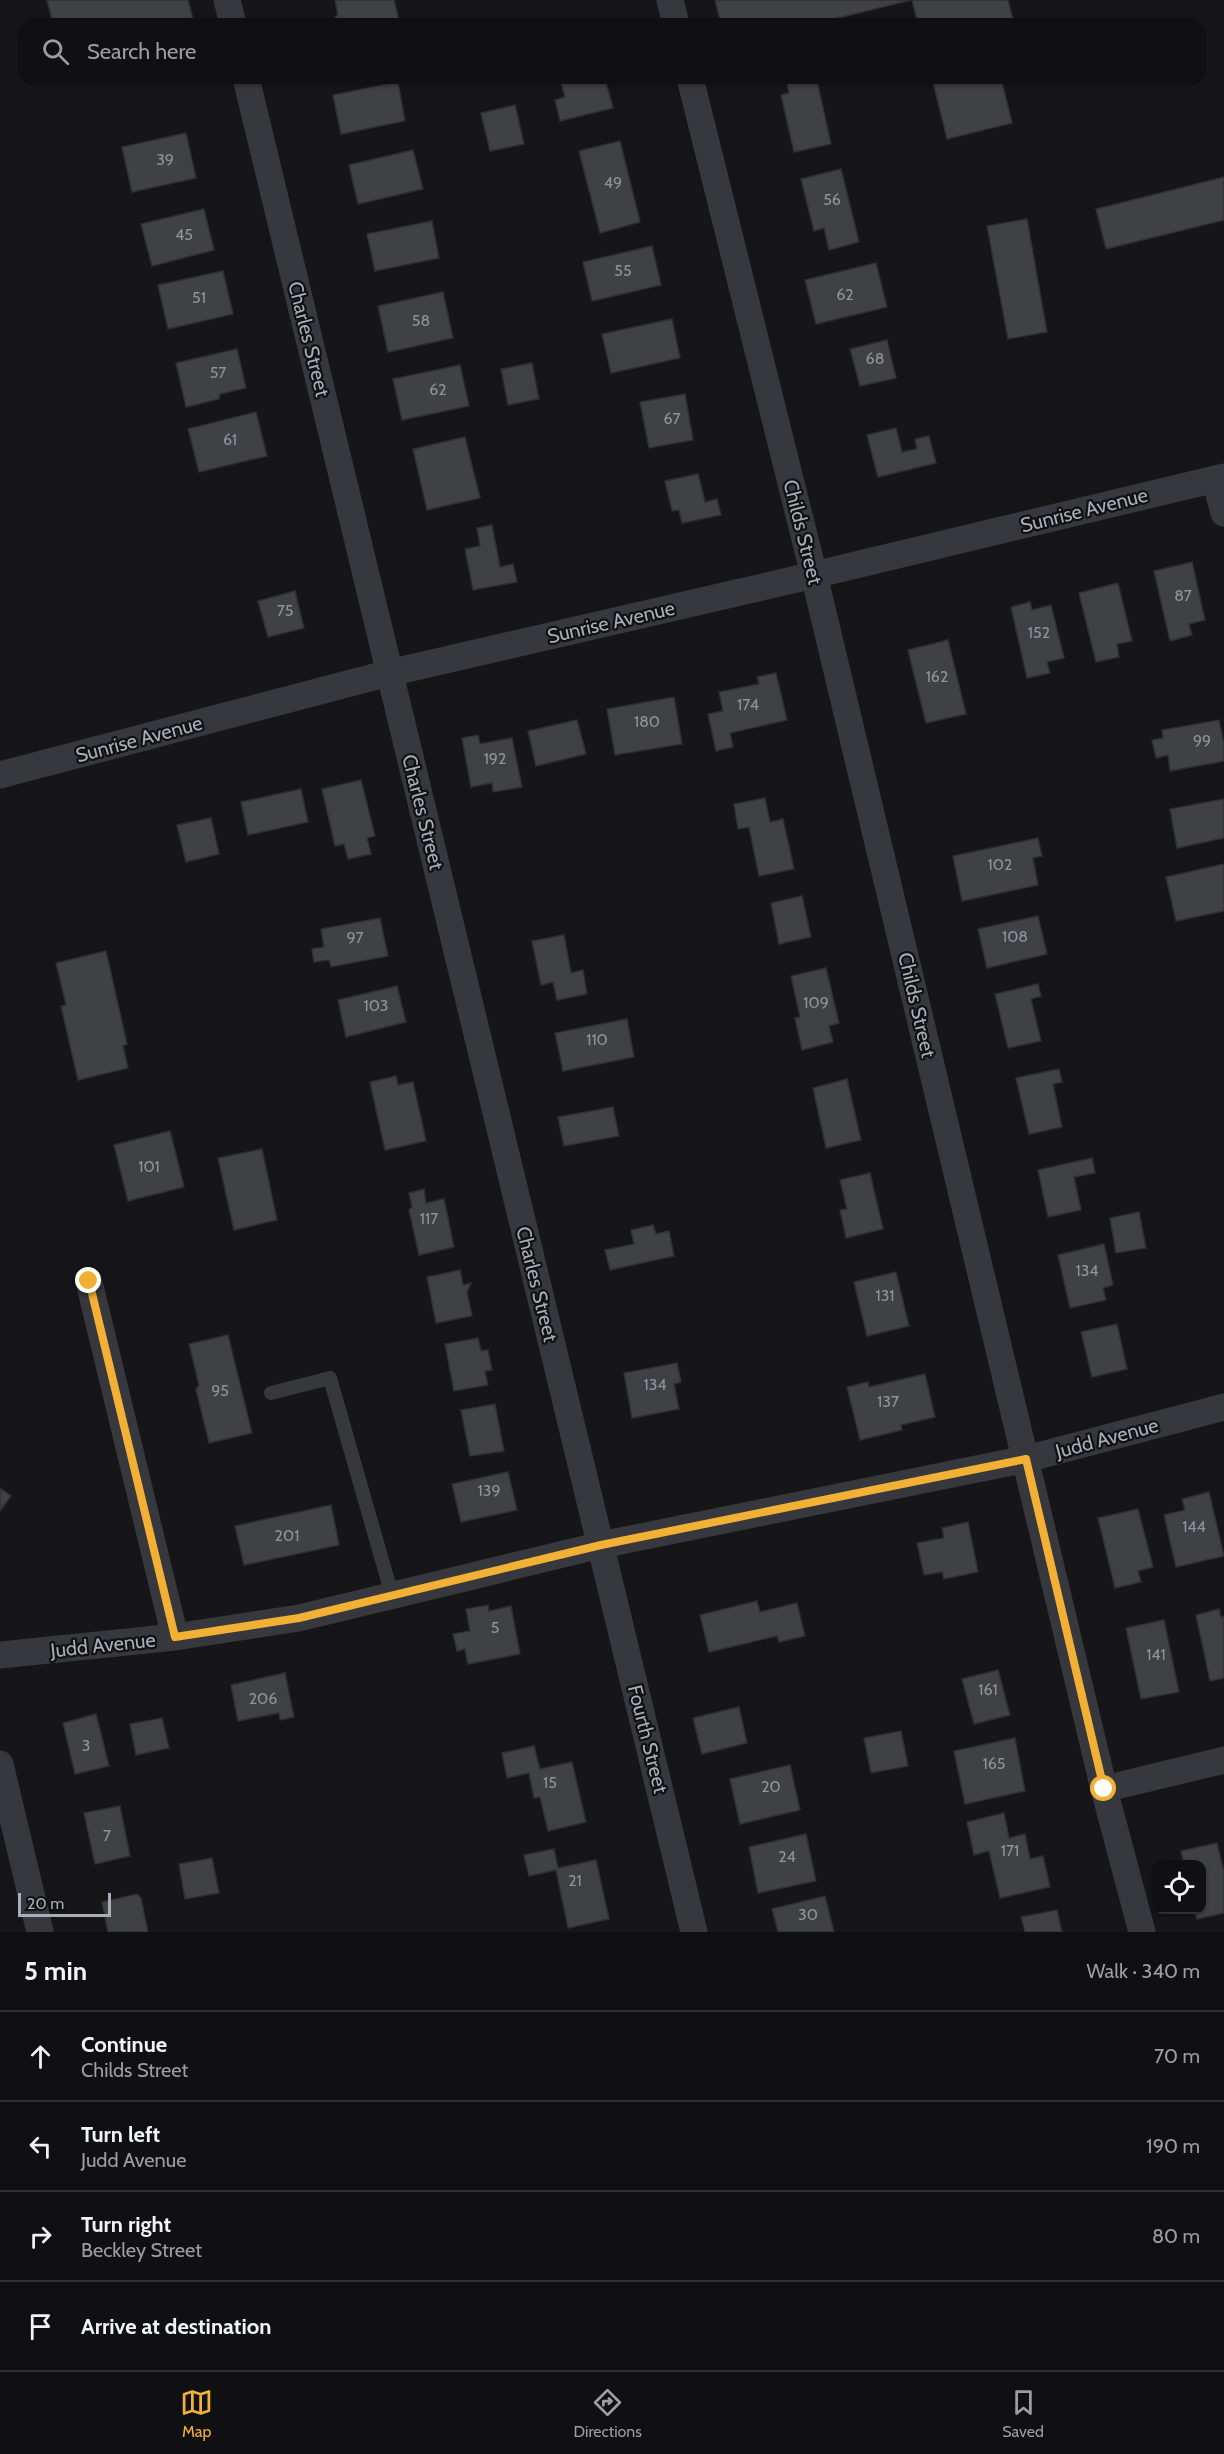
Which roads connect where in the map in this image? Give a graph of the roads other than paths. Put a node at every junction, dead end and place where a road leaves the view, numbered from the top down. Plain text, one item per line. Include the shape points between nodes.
1 (227, 0) edge
2 (670, 0) edge
3 (232, 18) edge
4 (674, 18) edge
5 (247, 84) edge
6 (691, 84) edge
7 (1220, 478) edge
8 (1224, 513) edge
9 (814, 575) junction
10 (389, 674) junction
11 (0, 775) edge
12 (89, 1281) dead end
13 (271, 1393) dead end
14 (1224, 1407) edge
15 (1026, 1459) junction
16 (601, 1545) junction
17 (392, 1595) junction
18 (175, 1637) junction
19 (0, 1655) edge
20 (1224, 1760) edge
21 (0, 1764) edge
22 (1104, 1789) junction
23 (40, 1932) edge
24 (694, 1932) edge
25 (1142, 1932) edge

1 - 3 street
2 - 4 street
5 - 10 street, Charles Street
6 - 9 street, Childs Street
7 - 8 street
7 - 9 street, Sunrise Avenue
9 - 10 street, Sunrise Avenue
9 - 15 street, Childs Street
10 - 11 street, Sunrise Avenue
10 - 16 street, Charles Street
12 - 18 street
13 - 17 lane via 330,1378
14 - 15 street, Judd Avenue
15 - 16 street, Judd Avenue
15 - 22 street, Childs Street
16 - 17 street, Judd Avenue
16 - 24 street, Fourth Street
17 - 18 street, Judd Avenue via 299,1618
18 - 19 street, Judd Avenue
20 - 22 street
21 - 23 street
22 - 25 street, Childs Street

